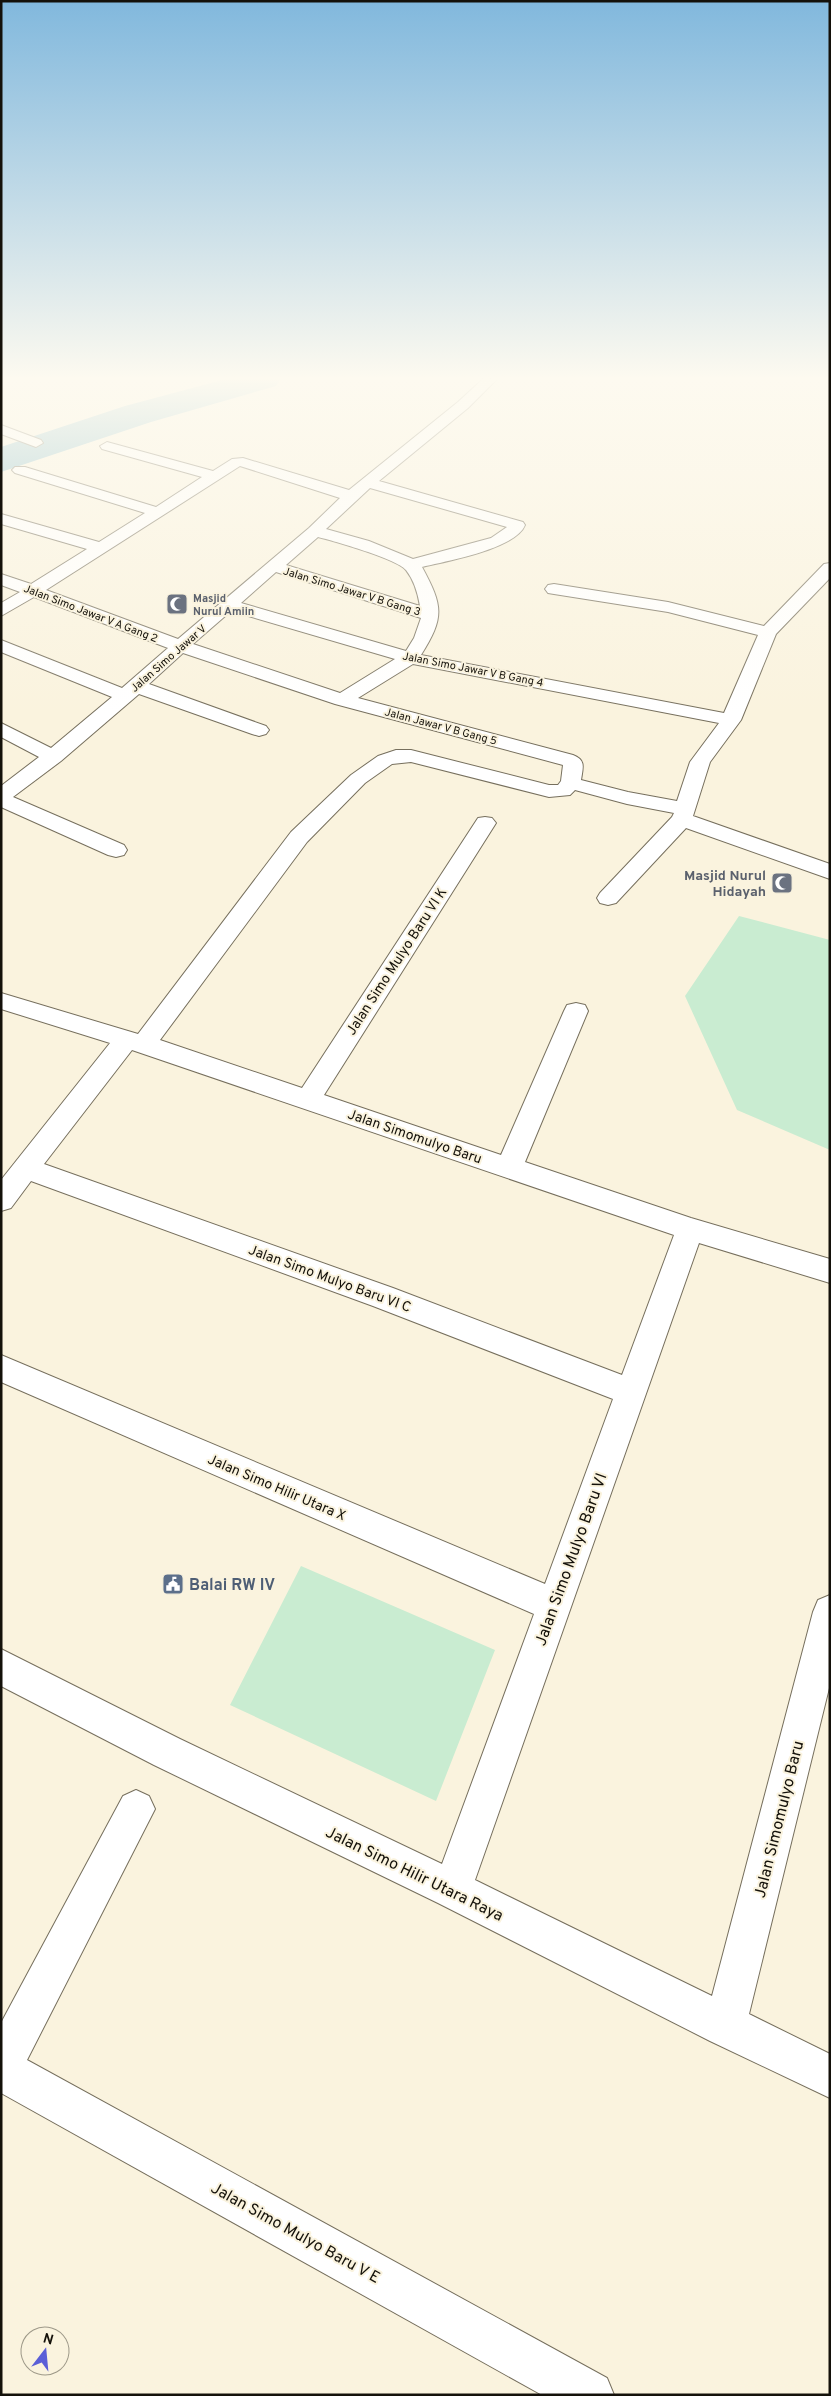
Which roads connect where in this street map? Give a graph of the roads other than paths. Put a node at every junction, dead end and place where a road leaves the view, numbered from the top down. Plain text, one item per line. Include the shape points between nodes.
1 (88, 491) edge
2 (191, 491) edge
3 (335, 491) edge
4 (358, 491) edge
5 (397, 491) edge
6 (351, 496) junction
7 (157, 512) junction
8 (1, 519) edge
9 (315, 530) junction
10 (101, 548) junction
11 (412, 565) junction
12 (272, 566) junction
13 (829, 570) edge
14 (1, 579) edge
15 (554, 589) dead end
16 (34, 591) junction
17 (229, 604) junction
18 (1, 611) edge
19 (431, 615) junction
20 (768, 632) junction
21 (1, 645) edge
22 (180, 646) junction
23 (410, 658) junction
24 (130, 691) junction
25 (342, 700) junction
26 (731, 720) junction
27 (1, 729) edge
28 (259, 730) dead end
29 (54, 757) junction
30 (571, 782) junction
31 (1, 798) edge
32 (682, 813) junction
33 (485, 823) dead end
34 (116, 850) dead end
35 (830, 872) edge
36 (608, 898) dead end
37 (1, 1001) edge
38 (576, 1011) dead end
39 (135, 1042) junction
40 (308, 1100) junction
41 (509, 1168) junction
42 (27, 1169) junction
43 (1, 1200) edge
44 (690, 1229) junction
45 (830, 1272) edge
46 (1, 1368) edge
47 (632, 1393) junction
48 (553, 1605) junction
49 (830, 1612) edge
50 (1, 1667) edge
51 (136, 1809) dead end
52 (452, 1890) junction
53 (725, 2026) junction
54 (1, 2068) edge
55 (830, 2077) edge
56 (590, 2395) edge

1 - 7 street
2 - 7 street
3 - 6 street
4 - 6 street, Jalan Simo Jawar V
5 - 11 street via 517,525 497,541
6 - 9 street, Jalan Simo Jawar V
7 - 10 street
8 - 10 street
9 - 11 street via 354,541
9 - 12 street, Jalan Simo Jawar V
10 - 16 street
11 - 19 street via 425,589
12 - 17 street, Jalan Simo Jawar V
12 - 19 street, Jalan Simo Jawar V B Gang 3
13 - 20 street
14 - 16 street, Jalan Simo Jawar V A Gang 2
15 - 20 street via 668,607
16 - 18 street
16 - 22 street, Jalan Simo Jawar V A Gang 2
17 - 22 street, Jalan Simo Jawar V
17 - 23 street, Jalan Simo Jawar V B Gang 4
19 - 23 street via 423,638
20 - 26 street
21 - 24 street
22 - 24 street, Jalan Simo Jawar V
22 - 25 street, Jalan Jawar V B Gang 5
23 - 25 street
23 - 26 street, Jalan Simo Jawar V B Gang 4
24 - 28 street
24 - 29 street, Jalan Simo Jawar V
25 - 30 street, Jalan Jawar V B Gang 5 via 566,759 574,766
26 - 32 street via 700,762
27 - 29 street
29 - 31 street, Jalan Simo Jawar V
30 - 32 street
30 - 39 street via 563,791 549,791 412,756 385,760 358,779 299,837 229,933
31 - 34 street
32 - 35 street
32 - 36 street
33 - 40 street, Jalan Simo Mulyo Baru VI K
37 - 39 street, Jalan Simomulyo Baru
38 - 41 street
39 - 40 street, Jalan Simomulyo Baru
39 - 42 street
40 - 41 street, Jalan Simomulyo Baru
41 - 44 street, Jalan Simomulyo Baru
42 - 43 street
42 - 47 street, Jalan Simo Mulyo Baru VI C via 383,1297
44 - 45 street, Jalan Simomulyo Baru
44 - 47 street, Jalan Simo Mulyo Baru VI
46 - 48 street, Jalan Simo Hilir Utara X
47 - 48 street, Jalan Simo Mulyo Baru VI
48 - 52 street, Jalan Simo Mulyo Baru VI
49 - 53 street, Jalan Simomulyo Baru
50 - 52 street, Jalan Simo Hilir Utara Raya via 167,1752
51 - 54 street
52 - 53 street, Jalan Simo Hilir Utara Raya
53 - 55 street, Jalan Simo Hilir Utara Raya
54 - 56 street, Jalan Simo Mulyo Baru V E

